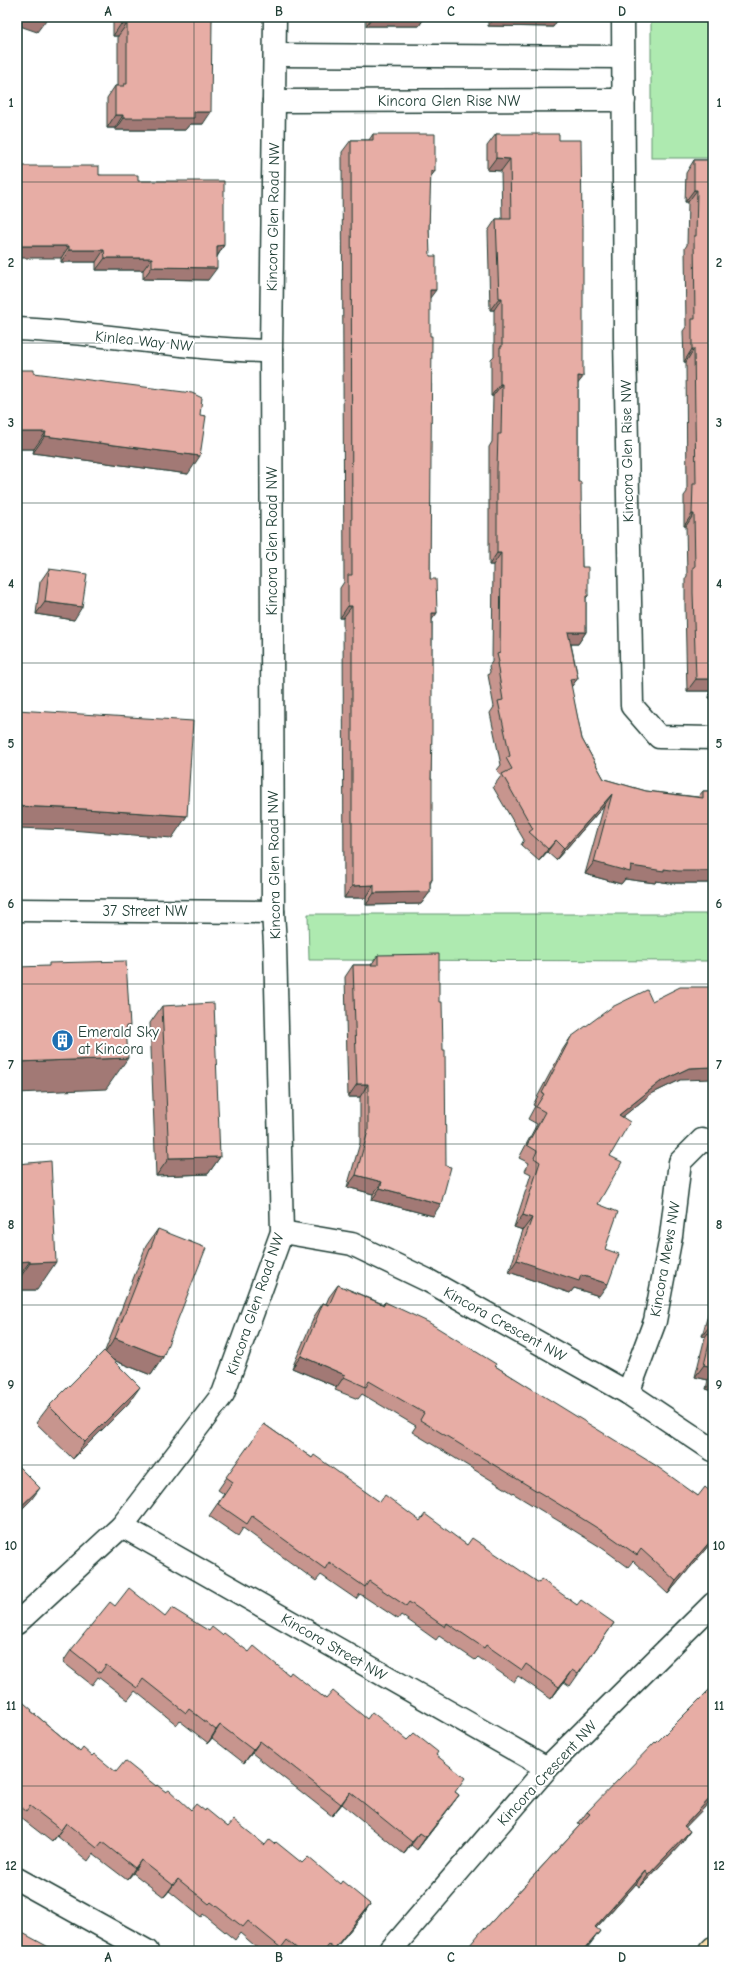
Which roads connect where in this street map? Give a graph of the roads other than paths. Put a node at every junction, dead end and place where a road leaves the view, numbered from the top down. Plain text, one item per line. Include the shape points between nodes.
1 (275, 17) edge
2 (623, 17) edge
3 (275, 55) junction
4 (623, 57) junction
5 (624, 100) junction
6 (274, 101) junction
7 (17, 329) edge
8 (271, 351) junction
9 (713, 738) edge
10 (17, 910) edge
11 (273, 912) junction
12 (713, 1142) edge
13 (282, 1232) junction
14 (628, 1393) junction
15 (713, 1450) edge
16 (122, 1526) junction
17 (713, 1604) edge
18 (17, 1623) edge
19 (547, 1768) junction
20 (17, 1879) edge
21 (713, 1948) edge
22 (148, 1951) edge
23 (390, 1951) edge
24 (710, 1951) edge

1 - 3 street, Kincora Glen Road NW
2 - 4 street, Kincora Glen Rise NW
3 - 4 street
3 - 6 street, Kincora Glen Road NW
4 - 5 street, Kincora Glen Rise NW
5 - 6 street, Kincora Glen Rise NW
5 - 9 street, Kincora Glen Rise NW via 625,338 632,706 659,737
6 - 8 street, Kincora Glen Road NW
7 - 8 street, Kinlea Way NW via 50,330 227,350
8 - 11 street, Kincora Glen Road NW
10 - 11 street, 37 Street NW
11 - 13 street, Kincora Glen Road NW
12 - 14 street, Kincora Mews NW via 702,1140 680,1162 671,1236 655,1321
13 - 14 street, Kincora Crescent NW via 352,1244 429,1281
13 - 16 street, Kincora Glen Road NW via 223,1394
14 - 15 street, Kincora Crescent NW
16 - 18 street, Kincora Glen Road NW
16 - 19 street, Kincora Street NW
17 - 19 street, Kincora Crescent NW
19 - 23 street, Kincora Crescent NW
20 - 22 street
21 - 24 main road

